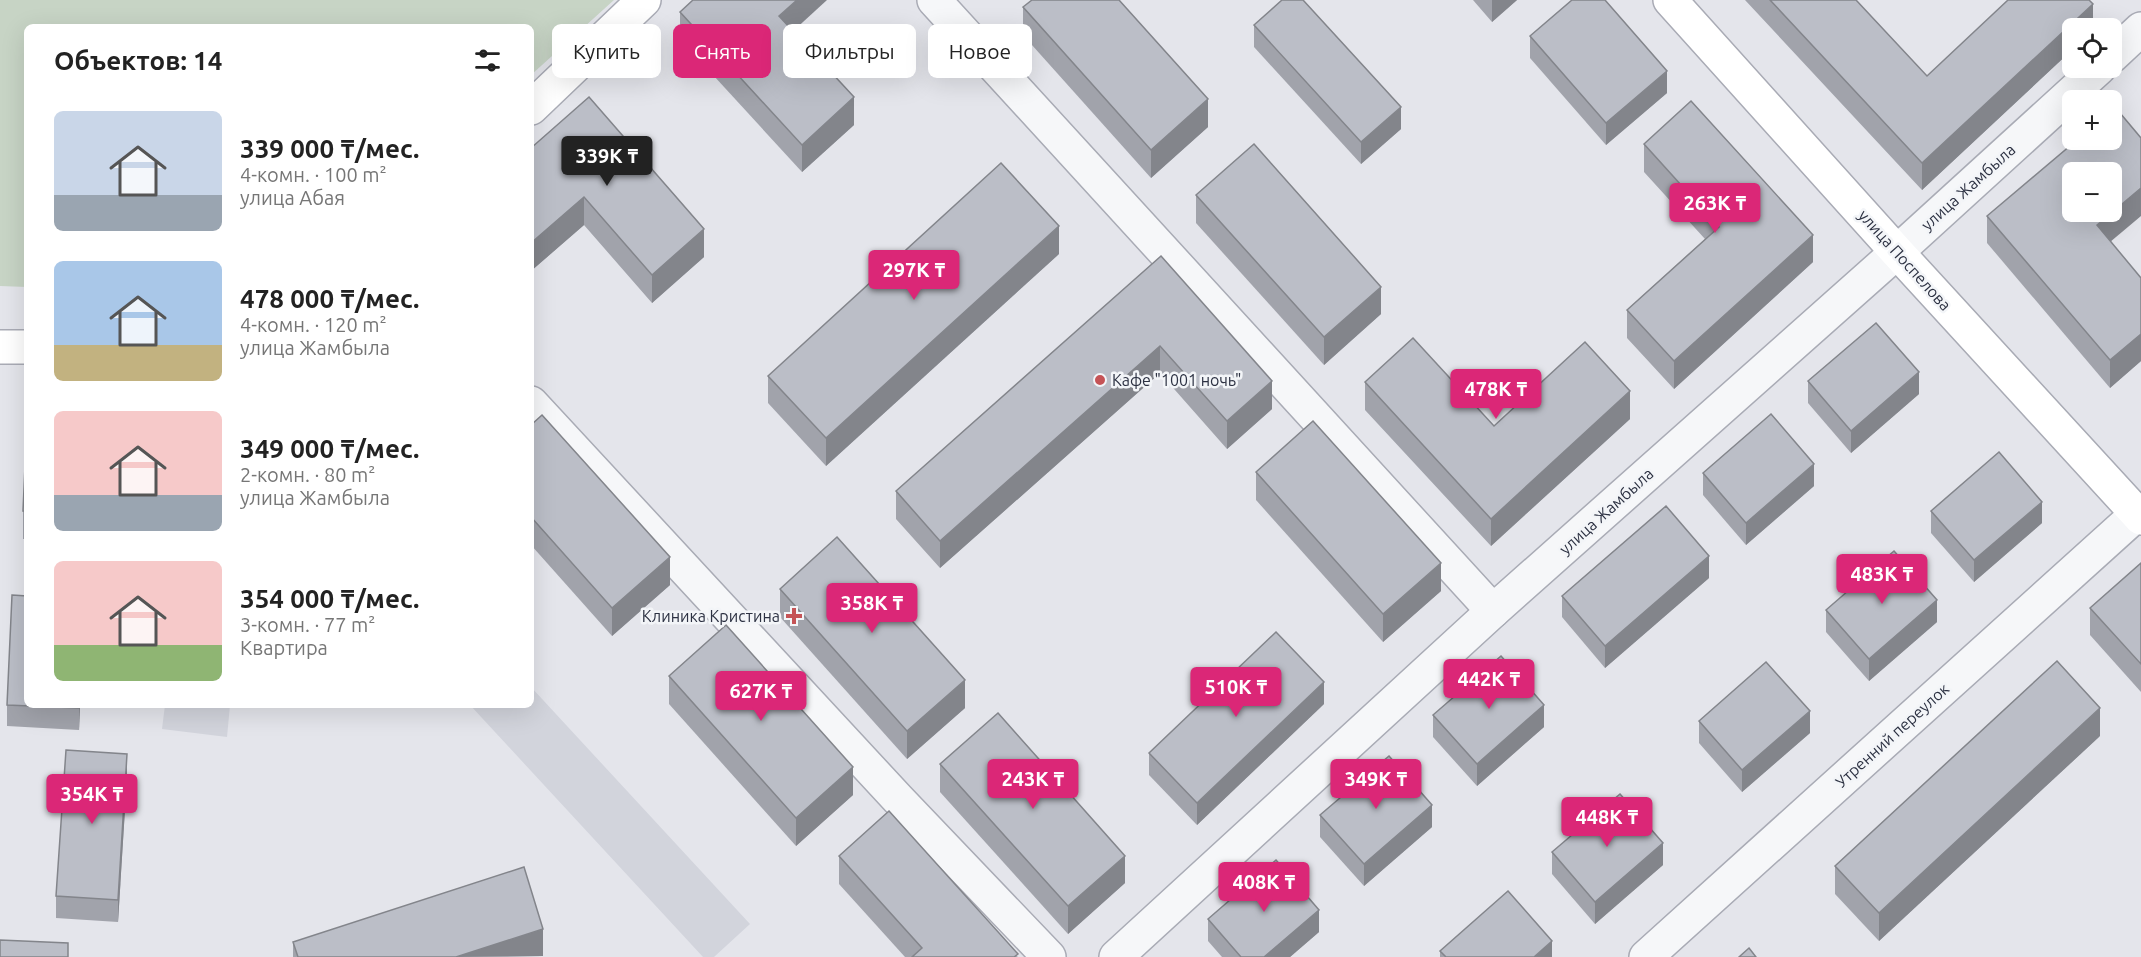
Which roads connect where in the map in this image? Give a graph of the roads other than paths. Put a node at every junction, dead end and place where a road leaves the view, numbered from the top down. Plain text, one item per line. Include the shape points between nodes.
1 (644, 0) edge
2 (934, 0) edge
3 (1670, 0) edge
4 (2141, 29) edge
5 (2122, 47) edge
6 (2088, 78) edge
7 (534, 105) edge
8 (1897, 252) junction
9 (0, 347) edge
10 (24, 347) edge
11 (534, 406) edge
12 (2139, 516) edge
13 (1493, 611) junction
14 (1049, 957) edge
15 (1116, 957) edge
16 (1646, 957) edge

1 - 7 street
2 - 13 street
3 - 8 street, улица Поспелова
4 - 5 street
6 - 8 street, улица Жамбыла
8 - 12 street, улица Поспелова
8 - 13 street, улица Жамбыла
9 - 10 street
11 - 14 street
12 - 16 street, Утренний переулок
13 - 15 street, улица Жамбыла

